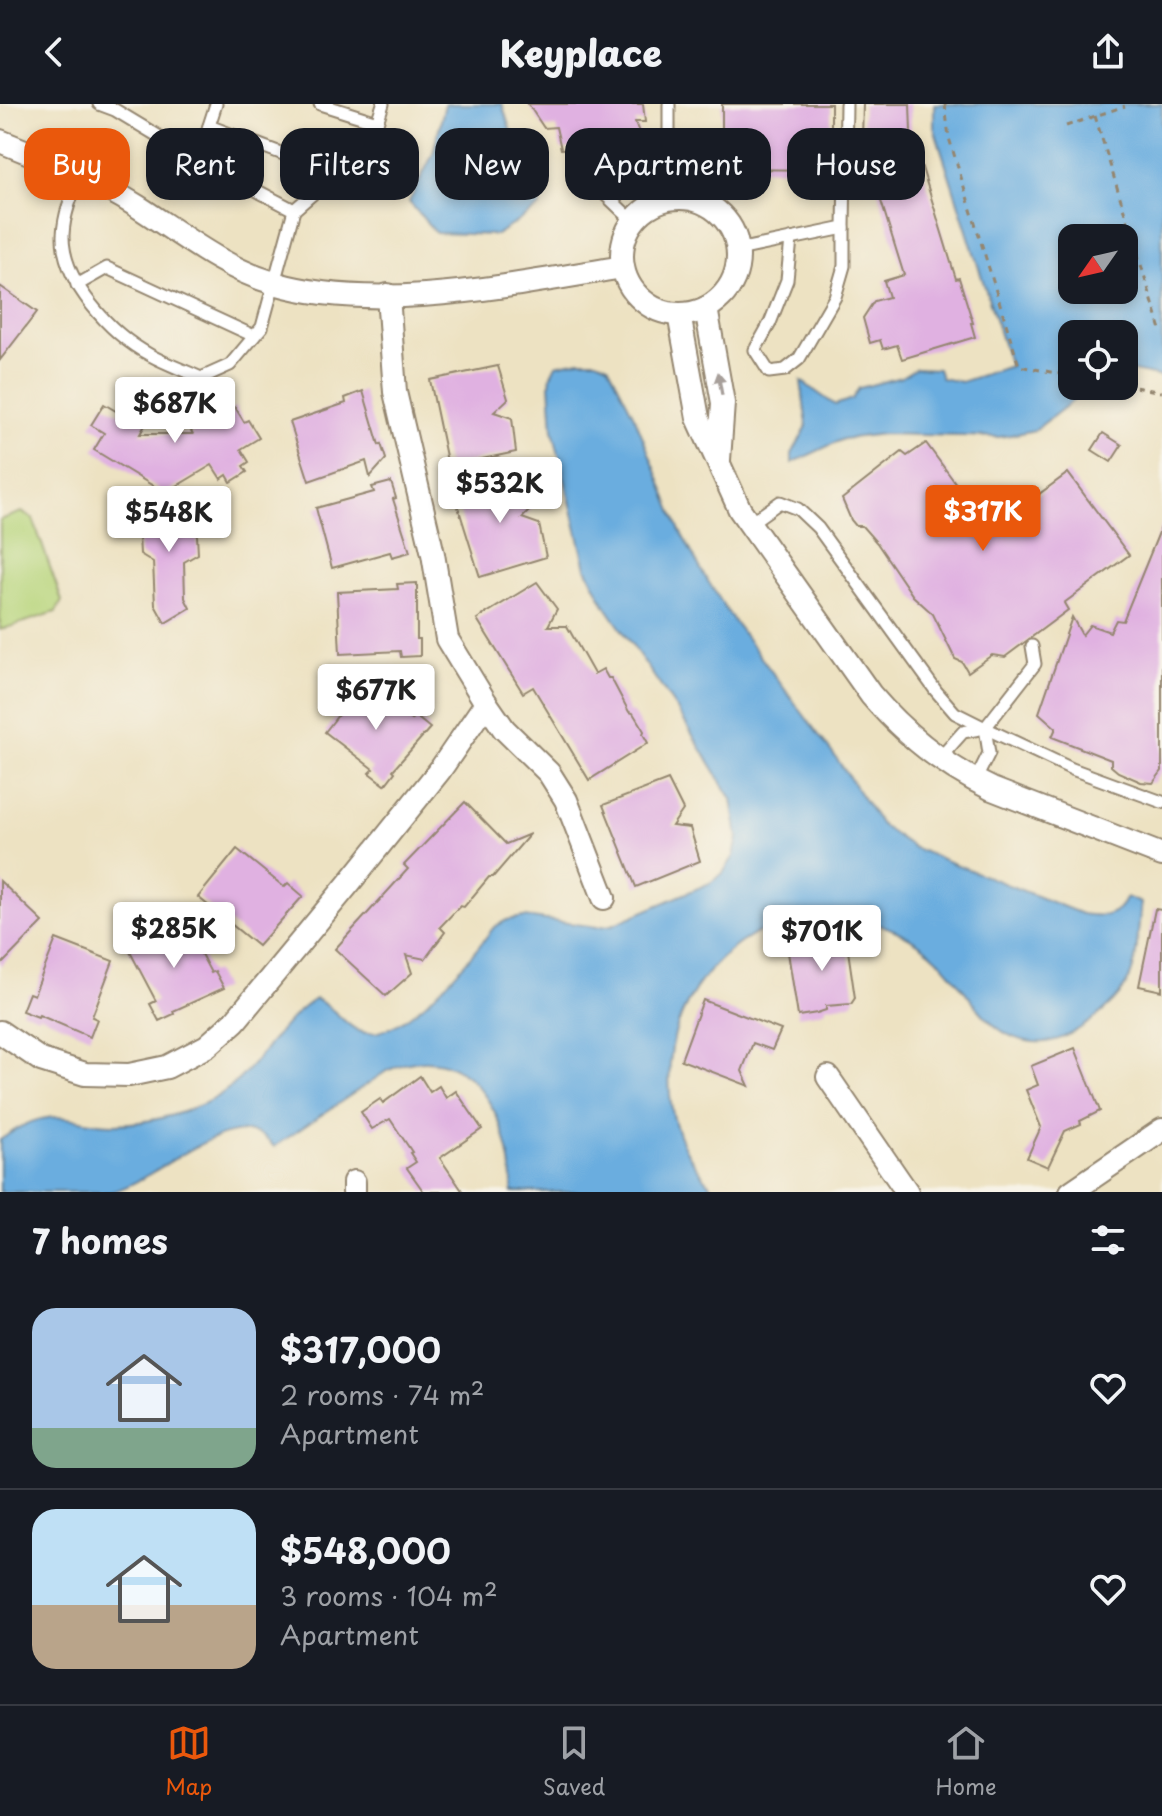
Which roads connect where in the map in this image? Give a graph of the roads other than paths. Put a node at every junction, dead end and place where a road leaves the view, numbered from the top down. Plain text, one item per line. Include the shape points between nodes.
1 (99, 104) edge
2 (216, 104) edge
3 (320, 104) edge
4 (383, 104) edge
5 (669, 104) edge
6 (846, 104) edge
7 (377, 122) junction
8 (209, 126) joint
9 (375, 128) edge
10 (669, 128) edge
11 (146, 129) edge
12 (0, 141) edge
13 (24, 151) edge
14 (280, 153) edge
15 (264, 194) edge
16 (70, 200) edge
17 (125, 200) edge
18 (306, 200) edge
19 (611, 200) edge
20 (665, 200) edge
21 (696, 200) edge
22 (294, 210) junction
23 (633, 221) junction
24 (844, 228) junction
25 (791, 239) junction
26 (738, 250) junction
27 (623, 267) junction
28 (273, 283) junction
29 (77, 285) junction
30 (388, 295) junction
31 (706, 308) junction
32 (679, 314) junction
33 (254, 336) junction
34 (719, 461) junction
35 (749, 524) junction
36 (1032, 646) dead end
37 (486, 703) junction
38 (985, 728) junction
39 (939, 759) junction
40 (975, 781) junction
41 (1162, 802) edge
42 (1162, 855) edge
43 (604, 898) dead end
44 (0, 1032) edge
45 (828, 1077) dead end
46 (1162, 1130) edge
47 (907, 1192) edge
48 (1071, 1192) edge

1 - 11 lane
2 - 8 lane
3 - 7 lane
4 - 7 lane
5 - 10 lane
6 - 24 lane
7 - 9 lane
8 - 14 lane
12 - 13 street
15 - 22 lane
16 - 29 lane via 63,236
17 - 28 street via 201,250
18 - 22 lane
19 - 23 lane
20 - 23 street
21 - 26 street via 724,218
22 - 28 lane
23 - 27 street via 625,235
24 - 25 lane
24 - 25 lane via 844,266 835,297 799,359 785,370 769,372 755,350 787,280
25 - 26 lane
26 - 31 street via 731,284
27 - 30 street via 459,293
27 - 32 street via 643,301
28 - 30 street via 333,294
28 - 33 lane via 262,327
29 - 33 lane via 107,268
29 - 33 lane via 108,323 147,354 201,378 230,365
30 - 37 street via 395,392 447,639
31 - 32 street
34 -> 31 street via 723,403
32 - 34 street via 698,418
34 - 35 street
35 - 38 lane via 780,502 798,509 818,528 936,691 955,713
35 - 39 street via 871,695
36 - 38 lane via 1035,664
37 - 43 street via 504,729 549,773 566,800
37 - 44 street via 377,849 235,1021 207,1046 167,1067 129,1075 85,1074 41,1060
38 - 39 lane via 963,732
38 - 40 lane via 989,753
38 - 41 lane via 1072,769
39 - 40 street
40 - 42 street
45 - 47 street
46 - 48 street

